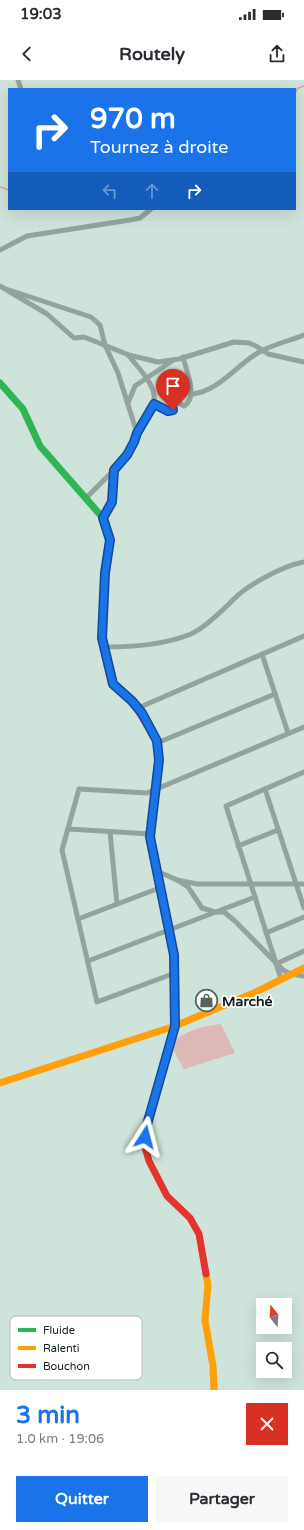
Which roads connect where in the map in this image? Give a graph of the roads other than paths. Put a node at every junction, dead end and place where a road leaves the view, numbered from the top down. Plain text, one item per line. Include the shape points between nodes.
1 (150, 210) edge
2 (0, 250) edge
3 (1, 287) edge
4 (304, 335) edge
5 (105, 345) junction
6 (263, 350) junction
7 (129, 355) junction
8 (183, 357) junction
9 (174, 360) junction
10 (304, 362) edge
11 (146, 377) junction
12 (0, 383) edge
13 (192, 394) junction
14 (128, 404) junction
15 (154, 404) junction
16 (137, 433) junction
17 (114, 470) junction
18 (87, 497) junction
19 (103, 518) junction
20 (304, 562) edge
21 (304, 637) edge
22 (104, 647) junction
23 (262, 654) junction
24 (275, 694) junction
25 (138, 708) junction
26 (304, 727) edge
27 (288, 733) junction
28 (158, 743) junction
29 (304, 774) edge
30 (156, 790) junction
31 (265, 790) junction
32 (68, 829) junction
33 (278, 830) junction
34 (110, 832) junction
35 (151, 834) junction
36 (238, 846) junction
37 (158, 872) junction
38 (177, 880) junction
39 (250, 883) junction
40 (296, 884) junction
41 (304, 884) edge
42 (162, 888) junction
43 (255, 897) junction
44 (117, 904) junction
45 (304, 908) edge
46 (215, 912) junction
47 (304, 917) edge
48 (78, 919) junction
49 (170, 930) junction
50 (266, 934) junction
51 (304, 951) edge
52 (88, 962) junction
53 (276, 964) junction
54 (304, 968) edge
55 (175, 973) junction
56 (291, 974) junction
57 (304, 976) edge
58 (281, 979) junction
59 (175, 1026) junction
60 (0, 1083) edge
61 (214, 1390) edge

1 - 2 street via 140,218 27,236
3 - 5 street via 47,314 74,338 84,337
3 - 5 street via 91,317 100,325
4 - 6 street
5 - 7 street
5 - 14 street via 118,372
6 - 8 street via 249,343 234,342
6 - 10 street via 274,356
6 - 13 street via 237,367 212,389
7 - 9 street via 158,362
7 - 11 street
8 - 9 street
8 - 13 street
9 - 11 street
11 - 14 street via 135,386
11 - 15 street via 153,392
12 - 18 street via 23,410 40,446
13 - 15 street via 186,405 182,406 178,402 171,411
14 - 16 street
15 - 16 street
16 - 17 street via 127,455
17 - 18 street
17 - 19 street via 112,502
18 - 19 street
19 - 22 street via 110,540 102,618
20 - 22 street via 275,572 243,591 192,634 164,643
21 - 23 street
22 - 25 street via 113,684
23 - 24 street
23 - 25 street
24 - 27 street
24 - 28 street
25 - 28 street
26 - 27 street
27 - 30 street
28 - 30 street
29 - 31 street
30 - 32 street via 147,793 79,789
30 - 35 street
31 - 33 street
31 - 36 street via 226,806
32 - 34 street
32 - 48 street via 62,850
33 - 36 street
33 - 40 street
34 - 35 street
34 - 44 street
35 - 37 street
36 - 39 street
37 - 38 street
37 - 42 street
38 - 39 street via 197,884
38 - 46 street via 188,887 202,908
39 - 40 street
39 - 43 street
40 - 41 street
40 - 45 street
42 - 44 street
42 - 49 street
43 - 46 street
43 - 50 street
44 - 48 street
46 - 49 street
46 - 53 street via 224,912 235,921
47 - 50 street
48 - 52 street
49 - 52 street
49 - 55 street
50 - 53 street
51 - 53 street
52 - 55 street via 97,1002
53 - 56 street
53 - 58 street
54 - 56 street
55 - 59 street
56 - 57 street
56 - 58 street
58 - 59 street
59 - 60 street
59 - 61 street via 146,1128 145,1147 149,1161 167,1196 190,1218 199,1234 208,1286 205,1320 213,1366

